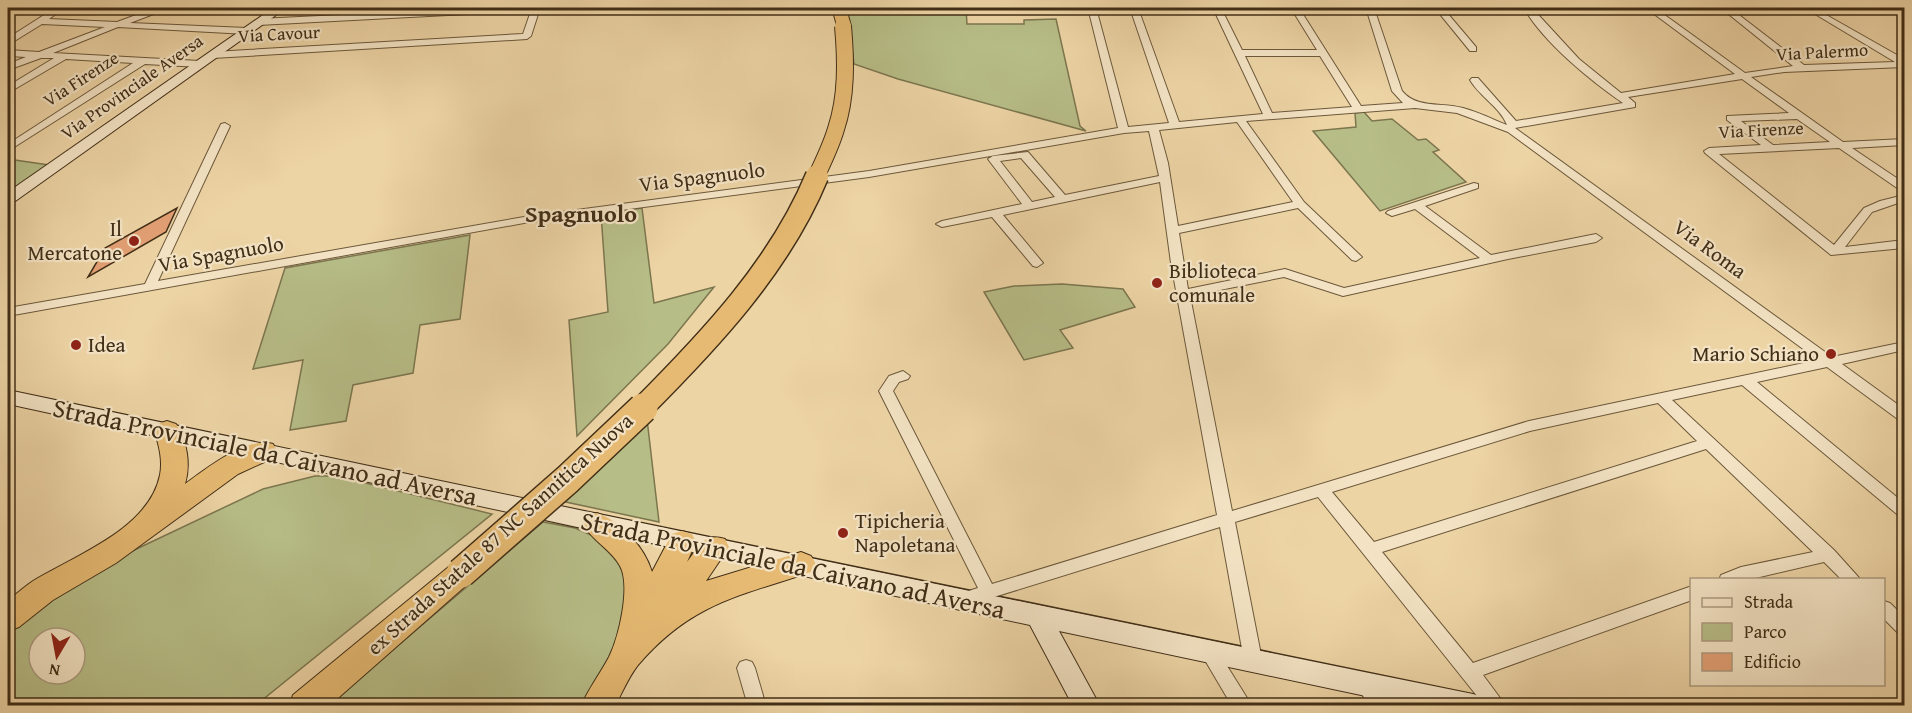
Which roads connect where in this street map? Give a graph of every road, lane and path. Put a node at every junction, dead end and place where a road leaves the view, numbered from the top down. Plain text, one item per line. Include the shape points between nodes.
1 (60, 8) edge
2 (161, 8) edge
3 (280, 8) edge
4 (525, 8) edge
5 (536, 8) edge
6 (1092, 8) edge
7 (1134, 8) edge
8 (1217, 8) edge
9 (1295, 8) edge
10 (1372, 8) edge
11 (1439, 8) edge
12 (1528, 8) edge
13 (1650, 8) edge
14 (1725, 8) edge
15 (1809, 8) edge
16 (841, 17) edge
17 (39, 21) junction
18 (116, 25) junction
19 (253, 27) junction
20 (8, 42) edge
21 (1473, 49) dead end
22 (1239, 53) junction
23 (1322, 53) junction
24 (1905, 53) edge
25 (8, 54) edge
26 (1889, 54) junction
27 (38, 55) junction
28 (213, 55) junction
29 (65, 56) junction
30 (144, 60) junction
31 (200, 64) junction
32 (1905, 64) edge
33 (8, 67) edge
34 (1802, 68) junction
35 (1742, 75) junction
36 (1475, 80) dead end
37 (8, 90) edge
38 (1618, 96) junction
39 (1415, 105) junction
40 (1358, 109) junction
41 (1269, 116) junction
42 (1799, 116) junction
43 (1239, 118) junction
44 (1174, 124) junction
45 (225, 126) dead end
46 (1509, 126) junction
47 (1153, 127) junction
48 (1125, 130) junction
49 (1905, 142) edge
50 (1843, 145) junction
51 (8, 148) edge
52 (1771, 148) junction
53 (1165, 178) junction
54 (1474, 186) dead end
55 (1905, 188) edge
56 (1905, 198) edge
57 (8, 199) edge
58 (1062, 200) junction
59 (1300, 204) junction
60 (1416, 205) junction
61 (1029, 206) junction
62 (995, 213) junction
63 (1392, 213) dead end
64 (942, 224) dead end
65 (1172, 231) junction
66 (1596, 238) dead end
67 (1905, 244) edge
68 (1835, 252) junction
69 (1356, 257) dead end
70 (1489, 259) junction
71 (1037, 263) dead end
72 (150, 286) junction
73 (1183, 294) junction
74 (8, 312) edge
75 (1905, 346) edge
76 (1830, 360) junction
77 (903, 376) dead end
78 (1745, 380) junction
79 (8, 398) edge
80 (1661, 398) junction
81 (1905, 416) edge
82 (168, 430) junction
83 (1709, 442) junction
84 (264, 451) junction
85 (1322, 489) junction
86 (1905, 512) edge
87 (1227, 518) junction
88 (597, 524) junction
89 (144, 528) junction
90 (682, 542) junction
91 (715, 547) junction
92 (1372, 549) junction
93 (1828, 555) junction
94 (801, 564) junction
95 (1731, 578) edge
96 (1852, 578) edge
97 (987, 592) junction
98 (1690, 594) edge
99 (963, 600) junction
100 (1885, 609) edge
101 (1038, 616) junction
102 (8, 618) edge
103 (664, 620) junction
104 (1905, 628) edge
105 (629, 643) junction
106 (1208, 650) junction
107 (1253, 660) junction
108 (746, 668) dead end
109 (1469, 672) junction
110 (1363, 682) junction
111 (312, 701) edge
112 (597, 705) edge
113 (757, 705) edge
114 (1087, 705) edge
115 (1243, 705) edge
116 (1380, 705) edge
117 (1473, 705) edge
118 (1497, 705) edge

1 - 17 street
2 - 18 street
3 - 19 main road, Via Provinciale Aversa
4 - 19 street
5 - 28 street, Via Cavour via 527,36
6 - 48 street
7 - 44 street
8 - 22 street
9 - 23 street
10 - 39 street via 1397,92
11 - 21 street
12 - 38 street via 1583,68
13 - 35 street
14 - 34 street
15 - 26 street
16 - 111 highway, ex Strada Statale 87 NC Sannitica Nuova, bridge via 846,56 837,129 821,169 781,243 721,322 666,384 571,476
17 - 18 street
17 - 20 street
18 - 19 street
18 - 27 street
19 - 28 main road, Via Provinciale Aversa
22 - 23 street
22 - 41 street
23 - 40 street
24 - 26 street
25 - 27 street
26 - 32 street
27 - 29 street
27 - 33 street
28 - 31 main road, Via Provinciale Aversa
29 - 30 street
29 - 37 street
30 - 31 street
30 - 51 street, Via Firenze
31 - 57 main road, Via Provinciale Aversa
32 - 34 street, Via Palermo
34 - 35 street, Via Palermo
35 - 38 street, Via Palermo
35 - 42 street
36 - 46 street via 1486,97 1510,118
38 - 46 street via 1632,105
39 - 40 street, Via Roma
39 - 46 street, Via Roma via 1458,110
40 - 41 street, Via Spagnuolo
41 - 43 street, Via Spagnuolo
42 - 50 street
42 - 52 street via 1731,118
43 - 44 street, Via Spagnuolo
43 - 59 street
44 - 47 street, Via Spagnuolo
45 - 72 street
46 - 76 street, Via Roma
47 - 48 street, Via Spagnuolo
47 - 53 street
48 - 72 street, Via Spagnuolo via 869,174 524,220
49 - 50 street, Via Firenze
50 - 52 street, Via Firenze
50 - 55 street
52 - 68 street, Via Firenze via 1709,151
53 - 58 street
53 - 65 street
54 - 60 street
56 - 68 street via 1868,210
58 - 61 street
58 - 61 street via 1024,154 993,159
59 - 65 street
59 - 69 street
60 - 63 street
60 - 70 street
61 - 62 street
62 - 64 street
62 - 71 street
65 - 73 street
66 - 70 street
67 - 68 street
70 - 73 street via 1343,292 1285,273
72 - 74 street, Via Spagnuolo
73 - 87 street
75 - 76 street
76 - 78 street
76 - 81 street, Via Roma
77 - 97 street via 886,391
78 - 80 street
78 - 86 street
79 - 82 main road, Strada Provinciale da Caivano ad Aversa
80 - 83 street
80 - 85 street via 1529,426
82 - 84 main road, Strada Provinciale da Caivano ad Aversa
82 - 89 highway via 177,466 166,496
83 - 92 street
83 - 93 street
84 - 88 main road, Strada Provinciale da Caivano ad Aversa
84 - 89 highway via 228,467
85 - 87 street
85 - 92 street
87 - 97 street
87 - 107 street
88 - 90 main road, Strada Provinciale da Caivano ad Aversa
88 - 105 highway via 619,544 634,564 639,580
89 - 102 highway via 106,555 42,591
90 - 91 main road, Strada Provinciale da Caivano ad Aversa
90 - 105 highway
91 - 94 main road, Strada Provinciale da Caivano ad Aversa
91 - 103 highway
92 - 109 street
93 - 95 street
93 - 96 street
94 - 99 main road, Strada Provinciale da Caivano ad Aversa
94 - 103 highway via 720,587
97 - 99 street
98 - 109 street
99 - 101 main road, Strada Provinciale da Caivano ad Aversa
100 - 104 street
101 - 106 main road, Strada Provinciale da Caivano ad Aversa
101 - 114 main road
103 - 105 highway
105 - 112 highway
106 - 107 main road, Strada Provinciale da Caivano ad Aversa
106 - 115 street
107 - 110 main road, Strada Provinciale da Caivano ad Aversa
108 - 113 street
109 - 118 street
110 - 116 street
110 - 117 main road, Strada Provinciale da Caivano ad Aversa

